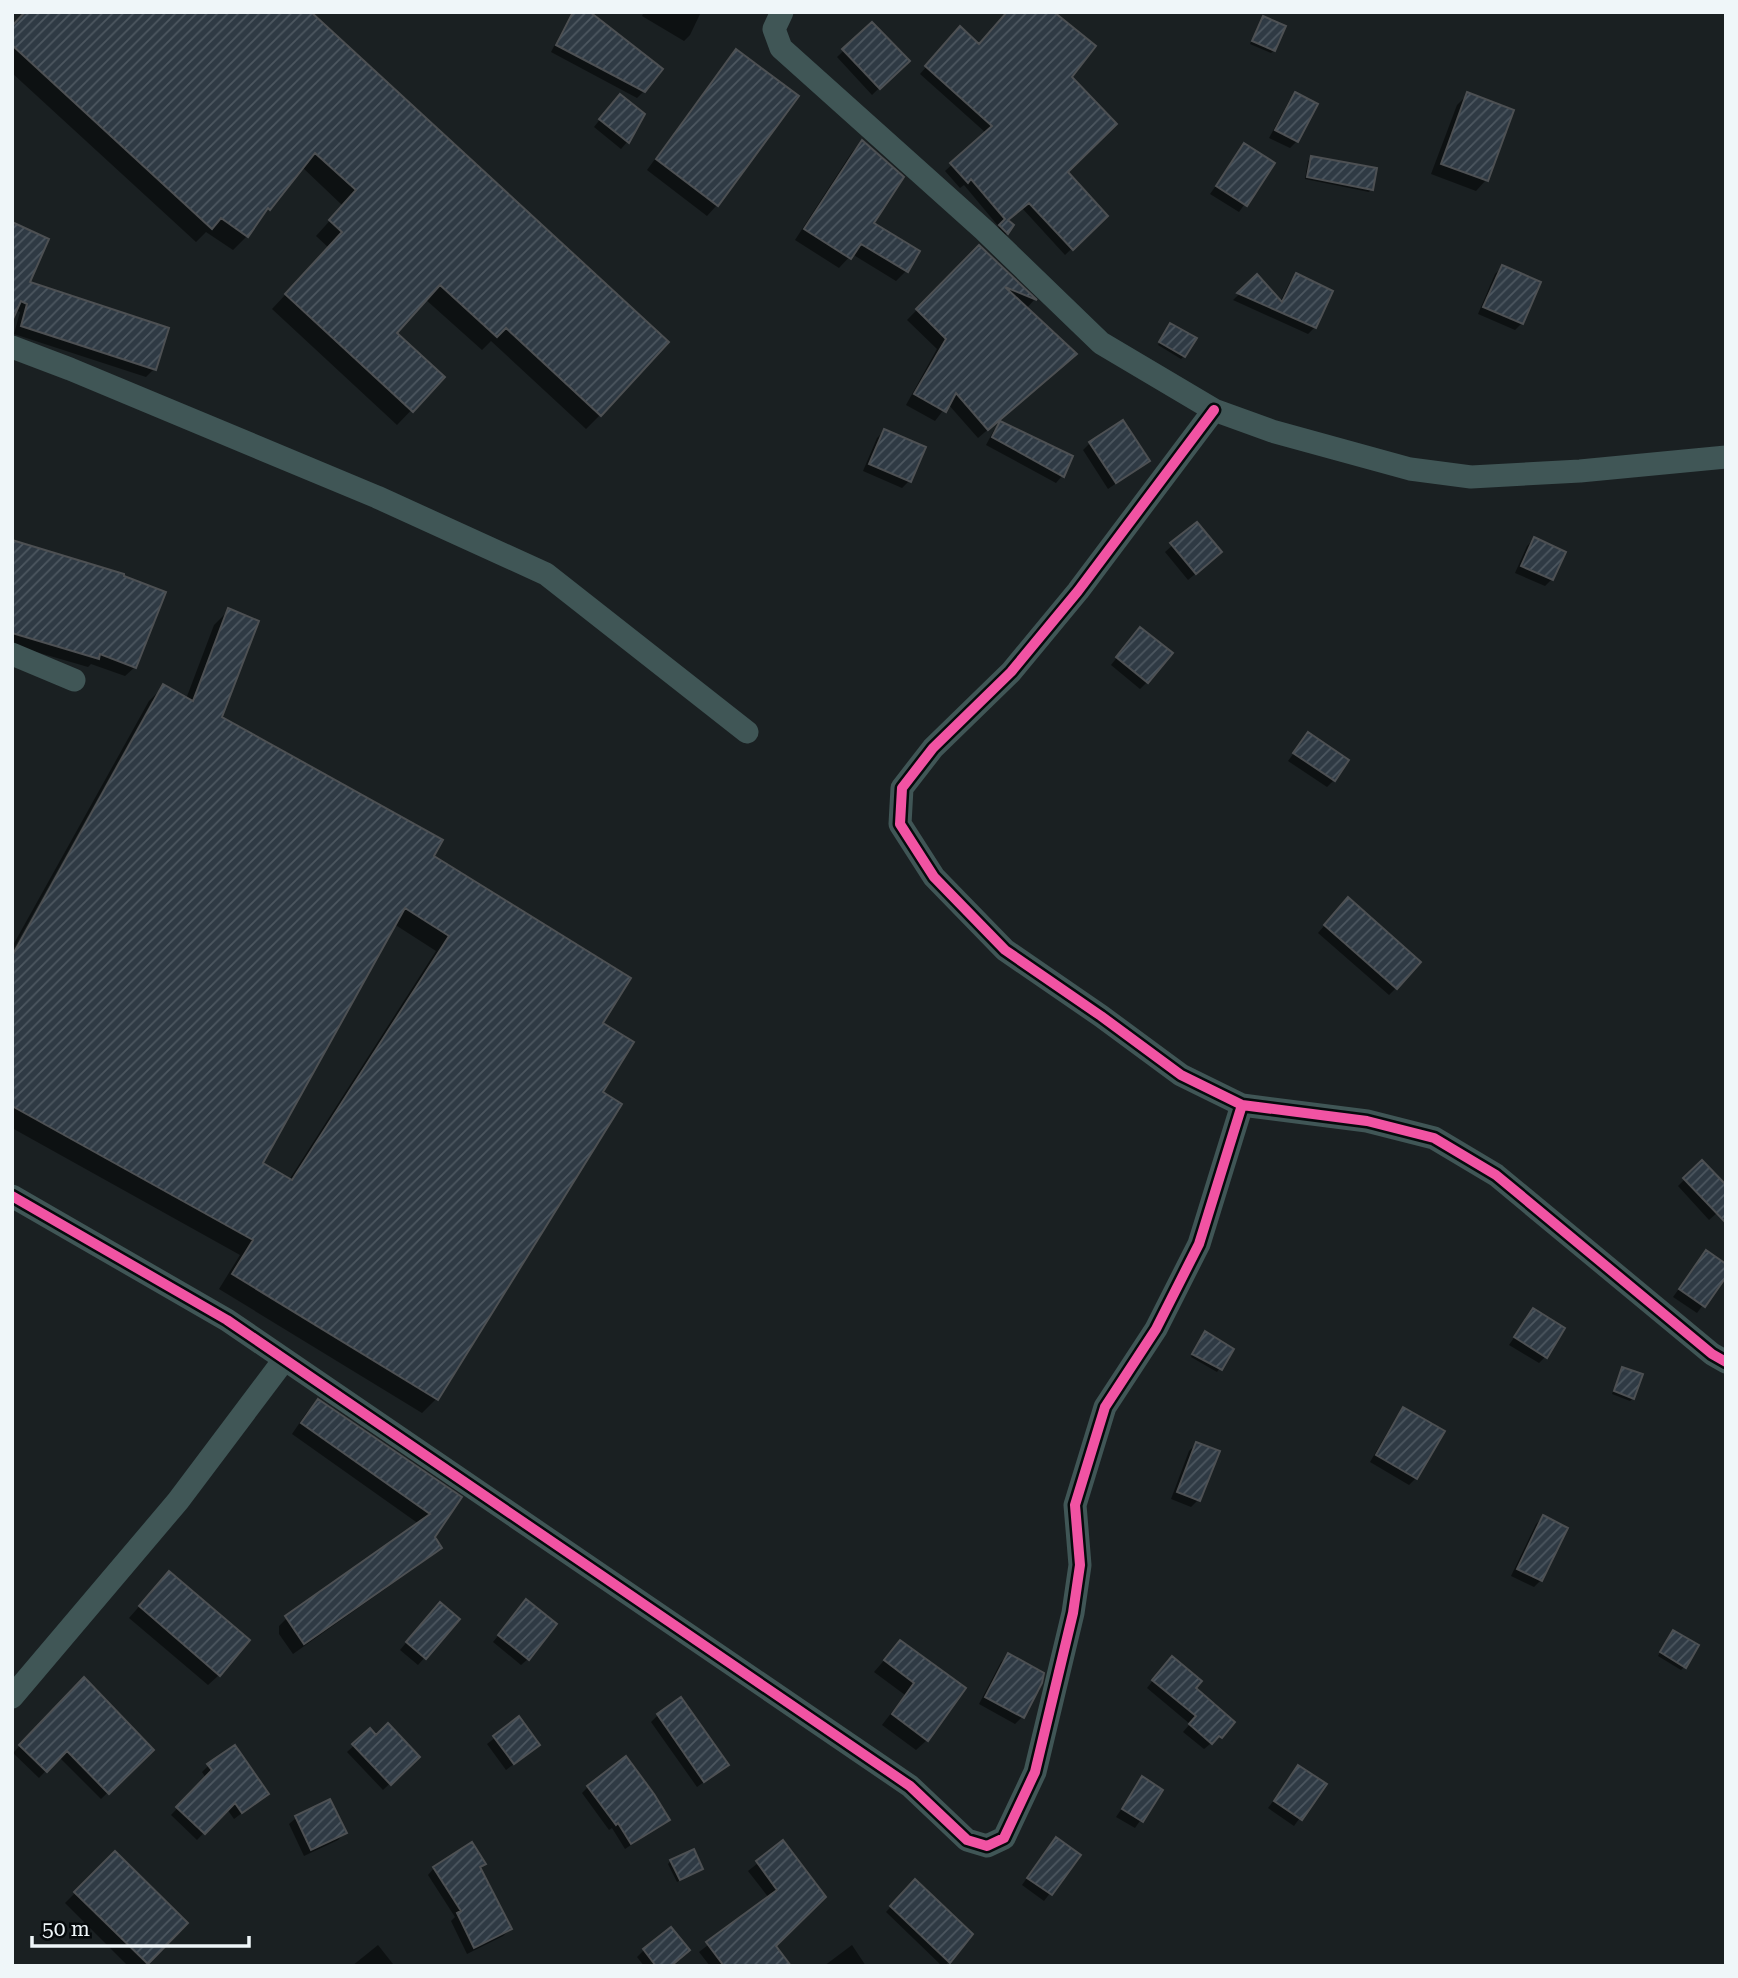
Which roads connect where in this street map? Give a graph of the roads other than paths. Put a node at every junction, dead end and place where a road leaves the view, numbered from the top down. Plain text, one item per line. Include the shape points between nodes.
1 (782, 12) edge
2 (12, 347) edge
3 (1214, 410) junction
4 (1726, 457) edge
5 (12, 654) edge
6 (74, 680) dead end
7 (747, 732) dead end
8 (1242, 1105) junction
9 (12, 1195) edge
10 (284, 1360) junction
11 (1726, 1362) edge
12 (12, 1697) edge

1 - 3 street via 774,29 780,48 984,230 1101,343
2 - 7 street via 377,498 546,574
3 - 4 street via 1410,470 1471,477
3 - 8 street via 1078,591 1011,671 933,748 902,788 900,824 934,877 1005,950 1181,1075
5 - 6 street
8 - 10 street via 1199,1244 1156,1329 1105,1407 1075,1505 1080,1565 1073,1613 1035,1772 1004,1838 987,1846 967,1840 910,1786
8 - 11 street via 1367,1121 1434,1138 1496,1175
9 - 10 street via 227,1320
10 - 12 street via 178,1501

